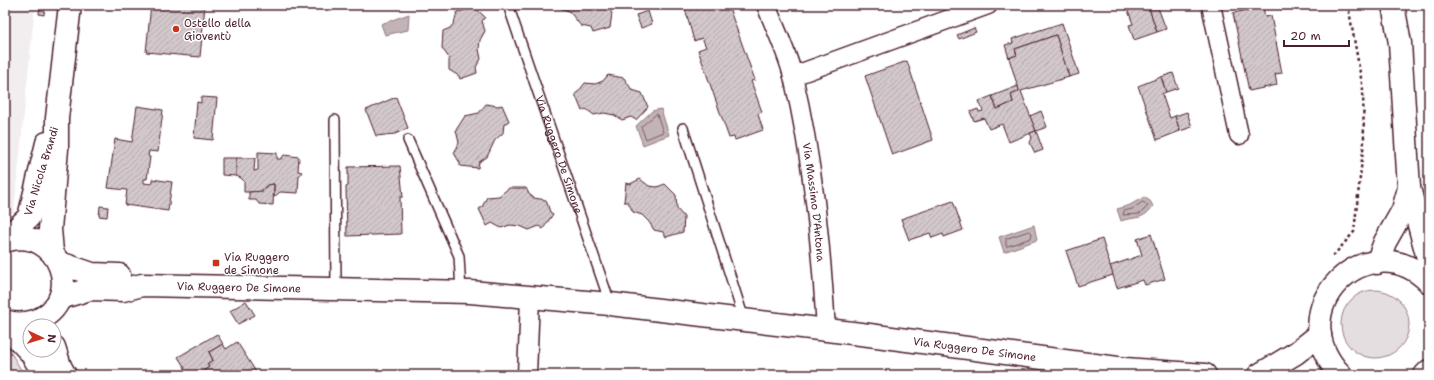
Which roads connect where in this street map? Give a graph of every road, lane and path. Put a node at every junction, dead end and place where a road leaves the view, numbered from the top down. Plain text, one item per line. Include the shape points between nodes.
1 (70, 5) edge
2 (508, 5) edge
3 (766, 5) edge
4 (988, 5) edge
5 (1211, 5) edge
6 (1348, 5) edge
7 (1392, 5) edge
8 (792, 76) junction
9 (57, 118) junction
10 (335, 120) dead end
11 (683, 128) dead end
12 (1239, 135) dead end
13 (408, 140) dead end
14 (1409, 188) junction
15 (5, 240) edge
16 (56, 258) junction
17 (1331, 258) dead end
18 (1429, 262) edge
19 (1377, 263) junction
20 (1429, 282) edge
21 (142, 285) junction
22 (336, 289) junction
23 (461, 292) junction
24 (530, 298) junction
25 (610, 304) junction
26 (53, 312) edge
27 (745, 320) junction
28 (5, 321) edge
29 (5, 325) edge
30 (826, 330) junction
31 (1320, 334) junction
32 (57, 358) edge
33 (1071, 368) edge
34 (1429, 371) edge
35 (45, 375) edge
36 (65, 375) edge
37 (527, 375) edge
38 (1204, 375) edge
39 (1259, 375) edge
40 (1341, 375) edge
41 (1425, 375) edge

1 - 9 street, Via Nicola Brandi
2 - 25 lane, Via Ruggero De Simone
3 - 8 street, Via Massimo D'Antona
4 - 8 street
5 - 12 street
6 - 17 path via 1363,89 1364,140 1354,232
7 - 14 street via 1400,43
8 - 30 street, Via Massimo D'Antona via 812,172 822,261
9 - 15 street, Via Nicola Brandi via 46,147 29,217
9 - 16 street, Via Nicola Brandi via 50,229
10 - 22 lane
11 - 27 lane
13 - 23 lane via 459,256
14 - 18 street
14 - 19 street via 1403,210 1385,242
15 - 16 street, Via Ruggero De Simone via 28,238 41,243
16 - 21 street, Via Ruggero De Simone via 92,274 122,275
16 - 26 street, Via Nicola Brandi via 64,281
19 - 20 street via 1404,265
19 - 31 street via 1364,265 1346,274 1331,288 1322,306 1318,326
21 - 22 street, Via Ruggero De Simone
21 - 26 street, Via Ruggero De Simone via 123,290 90,289
22 - 23 street, Via Ruggero De Simone
23 - 24 street, Via Ruggero De Simone
24 - 25 street, Via Ruggero De Simone
24 - 37 street
25 - 27 street, Via Ruggero De Simone
26 - 28 street, Via Ruggero De Simone via 29,323
27 - 30 street, Via Ruggero De Simone
29 - 35 street via 31,353
30 - 33 street, Via Ruggero De Simone
31 - 39 street via 1296,353
31 - 40 street via 1330,364
32 - 36 street
33 - 38 street, Via Ruggero De Simone
34 - 41 street

